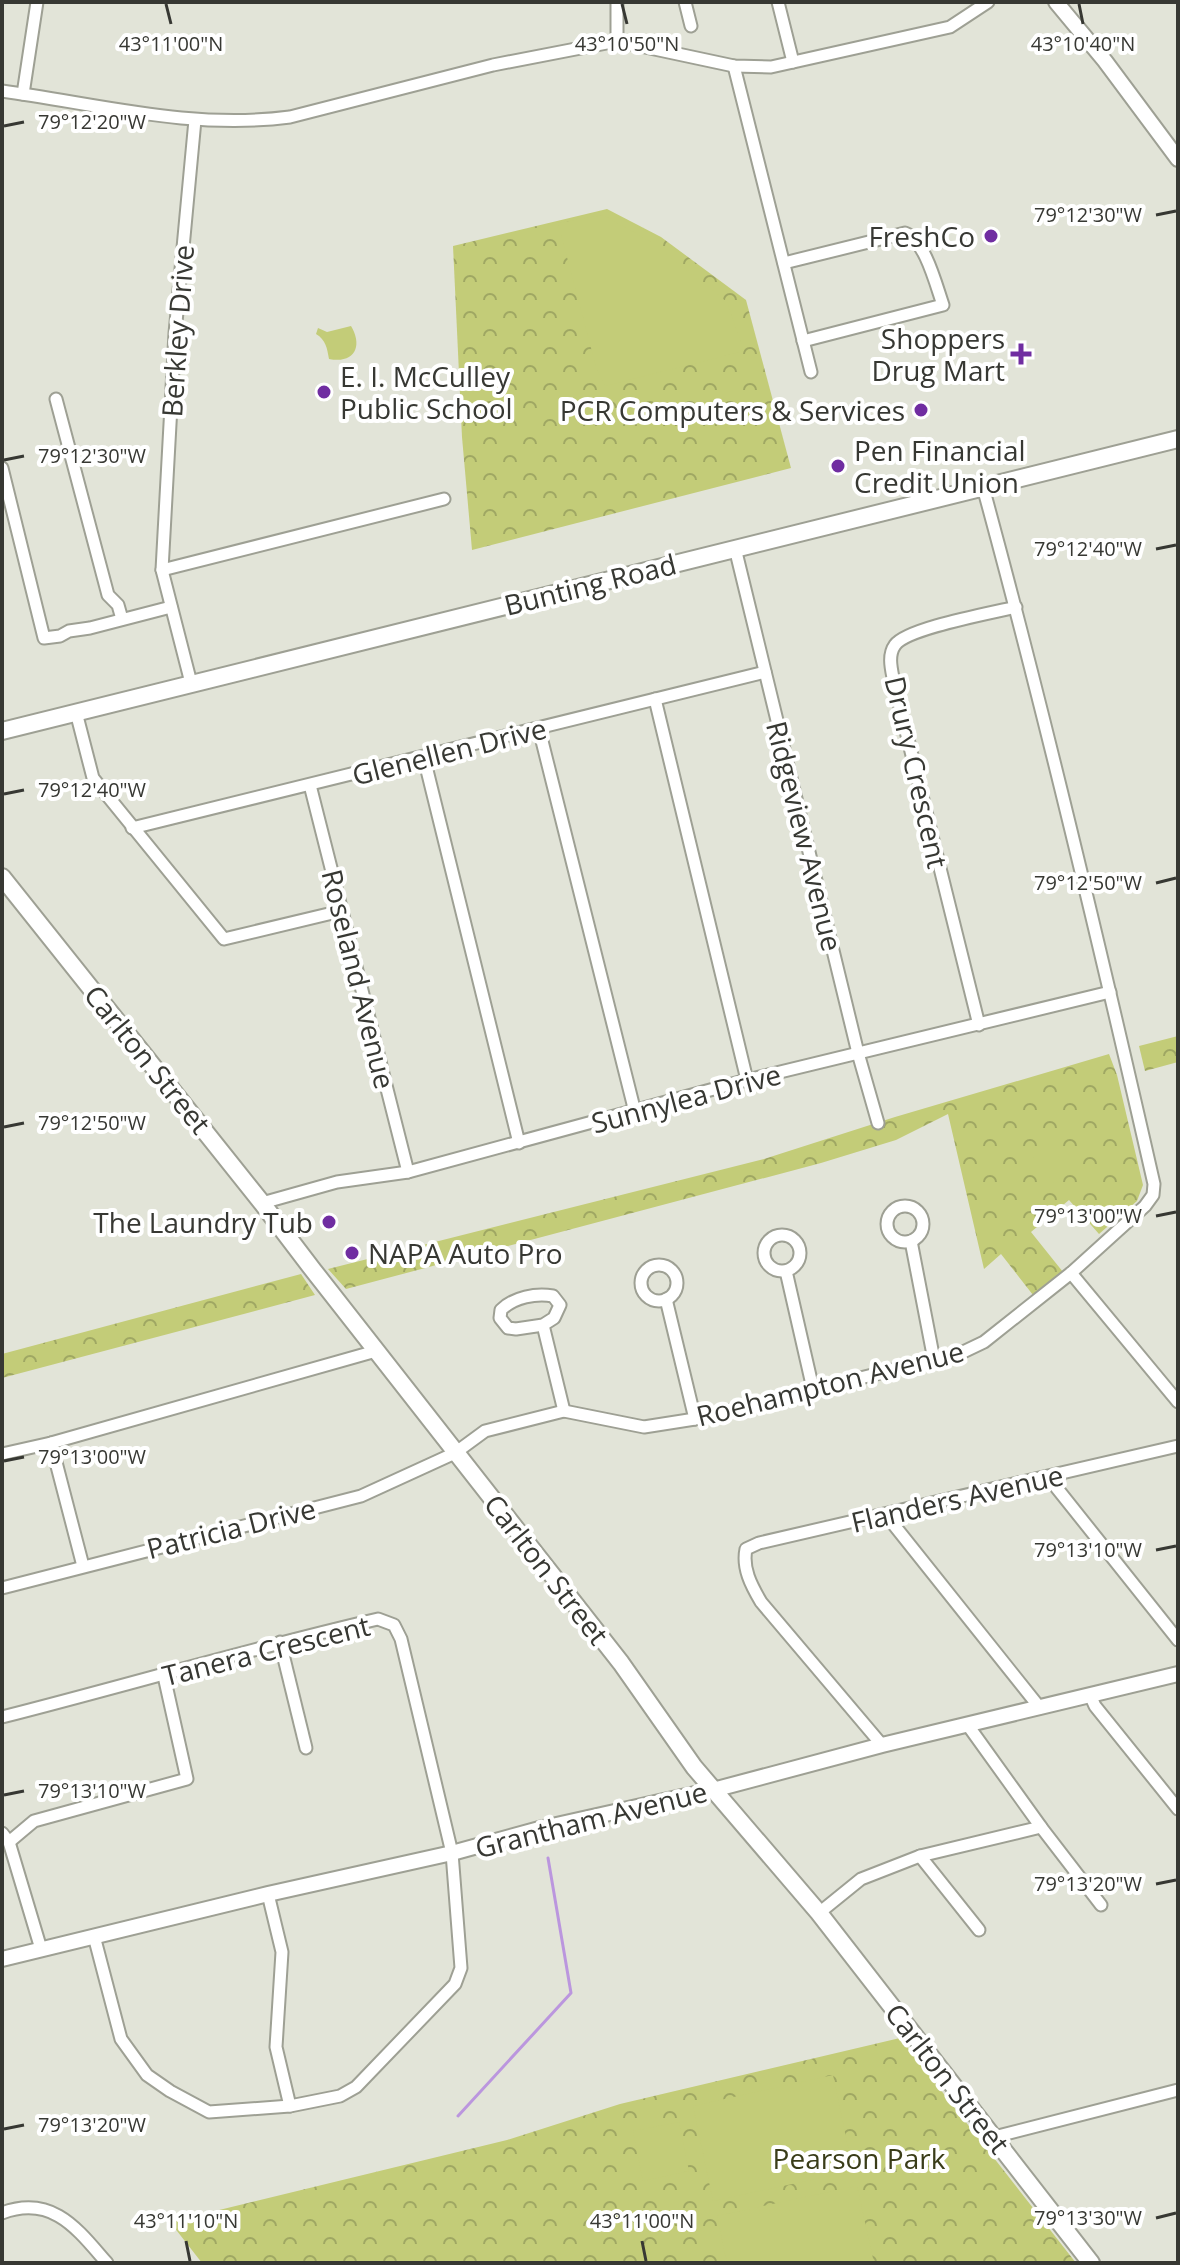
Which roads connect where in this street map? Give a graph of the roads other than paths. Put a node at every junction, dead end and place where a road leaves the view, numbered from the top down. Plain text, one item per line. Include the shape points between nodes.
1 (37, 2) edge
2 (617, 2) edge
3 (685, 2) edge
4 (778, 2) edge
5 (988, 2) edge
6 (1056, 2) edge
7 (975, 6) edge
8 (691, 26) dead end
9 (617, 41) junction
10 (793, 62) junction
11 (734, 66) junction
12 (2, 91) edge
13 (23, 94) junction
14 (195, 120) junction
15 (1178, 159) edge
16 (784, 263) junction
17 (803, 341) junction
18 (811, 372) dead end
19 (56, 399) dead end
20 (1178, 439) edge
21 (2, 468) edge
22 (983, 487) junction
23 (444, 499) dead end
24 (735, 548) junction
25 (162, 570) junction
26 (171, 607) junction
27 (1016, 607) junction
28 (122, 619) junction
29 (765, 672) junction
30 (191, 683) junction
31 (655, 699) junction
32 (76, 712) junction
33 (539, 729) junction
34 (2, 731) edge
35 (424, 758) junction
36 (310, 785) junction
37 (132, 828) junction
38 (5, 886) edge
39 (341, 911) junction
40 (1110, 992) junction
41 (979, 1025) junction
42 (858, 1053) junction
43 (747, 1080) junction
44 (635, 1112) junction
45 (878, 1123) dead end
46 (519, 1143) junction
47 (408, 1172) junction
48 (262, 1203) junction
49 (911, 1241) dead end
50 (786, 1271) dead end
51 (1071, 1273) junction
52 (666, 1299) dead end
53 (543, 1325) junction
54 (376, 1351) junction
55 (934, 1360) junction
56 (813, 1389) junction
57 (1178, 1402) edge
58 (564, 1411) junction
59 (695, 1419) junction
60 (51, 1443) junction
61 (1178, 1446) edge
62 (455, 1453) junction
63 (2, 1454) edge
64 (1048, 1477) junction
65 (886, 1515) junction
66 (83, 1566) junction
67 (2, 1588) edge
68 (1178, 1640) edge
69 (280, 1642) junction
70 (1178, 1674) edge
71 (164, 1676) junction
72 (1090, 1695) junction
73 (1040, 1708) junction
74 (2, 1717) edge
75 (967, 1724) junction
76 (882, 1745) junction
77 (306, 1748) dead end
78 (713, 1790) junction
79 (1174, 1798) edge
80 (1178, 1809) edge
81 (1041, 1827) junction
82 (6, 1838) edge
83 (452, 1853) junction
84 (920, 1856) junction
85 (268, 1894) junction
86 (1101, 1905) dead end
87 (819, 1913) junction
88 (979, 1930) dead end
89 (94, 1936) junction
90 (41, 1949) junction
91 (2, 1959) edge
92 (1178, 2090) edge
93 (290, 2106) junction
94 (994, 2137) junction
95 (2, 2213) edge
96 (107, 2263) edge
97 (1091, 2263) edge

1 - 13 street
2 - 9 street
3 - 8 street
4 - 10 street
5 - 7 street
6 - 15 street
7 - 10 street via 950,27
9 - 11 street
9 - 14 street via 493,65 290,117
10 - 11 street
11 - 16 street
12 - 13 street
13 - 14 street
14 - 25 street, Berkley Drive via 175,333
16 - 17 street
16 - 17 street via 911,234 943,305
17 - 18 street
19 - 28 street via 108,595
20 - 22 main road, Bunting Road
21 - 28 street via 44,638
22 - 24 main road, Bunting Road
22 - 27 street, Roehampton Avenue
23 - 25 street
24 - 29 street, Ridgeview Avenue
24 - 30 main road, Bunting Road
25 - 26 street, Berkley Drive
26 - 28 street
26 - 30 street, Berkley Drive
27 - 40 street, Roehampton Avenue
27 - 41 street, Drury Crescent via 911,633 896,643 890,659
29 - 31 street, Glenellen Drive
29 - 42 street, Ridgeview Avenue
30 - 32 main road, Bunting Road
31 - 33 street, Glenellen Drive
31 - 43 street
32 - 34 main road, Bunting Road
32 - 37 street via 93,778
33 - 35 street, Glenellen Drive
33 - 44 street
35 - 36 street, Glenellen Drive
35 - 46 street
36 - 37 street, Glenellen Drive
36 - 39 street, Roseland Avenue
37 - 39 street via 224,939
38 - 48 main road, Carlton Street
39 - 47 street, Roseland Avenue
40 - 41 street, Sunnylea Drive
40 - 51 street, Roehampton Avenue via 1153,1195
41 - 42 street, Sunnylea Drive
42 - 43 street, Sunnylea Drive
42 - 45 street, Ridgeview Avenue
43 - 44 street, Sunnylea Drive
44 - 46 street, Sunnylea Drive
46 - 47 street, Sunnylea Drive
47 - 48 street, Sunnylea Drive via 337,1182
48 - 54 main road, Carlton Street
49 - 55 street
50 - 56 street
51 - 55 street, Roehampton Avenue via 984,1342
51 - 57 street
52 - 59 street
53 - 53 street via 560,1305 553,1296 540,1294 501,1310 508,1328
53 - 58 street
54 - 60 street
54 - 62 main road, Carlton Street
55 - 56 street, Roehampton Avenue
56 - 59 street, Roehampton Avenue
58 - 59 street, Roehampton Avenue via 644,1427
58 - 62 street, Roehampton Avenue via 485,1431
60 - 63 street
60 - 66 street
61 - 64 street, Flanders Avenue
62 - 66 street, Patricia Drive via 361,1496
62 - 78 main road, Carlton Street via 621,1663
64 - 65 street, Flanders Avenue
64 - 68 street
65 - 73 street
65 - 76 street, Flanders Avenue via 759,1543 746,1549 744,1559 761,1602
66 - 67 street, Patricia Drive
69 - 71 street, Tanera Crescent
69 - 77 street
69 - 83 street, Tanera Crescent via 378,1619 394,1625
70 - 72 street, Grantham Avenue
71 - 74 street, Tanera Crescent
71 - 82 street via 187,1779 34,1821
72 - 73 street, Grantham Avenue
72 - 79 street
73 - 75 street, Grantham Avenue
75 - 76 street, Grantham Avenue
75 - 81 street
76 - 78 street, Grantham Avenue
78 - 83 street, Grantham Avenue
78 - 87 main road, Carlton Street
79 - 80 street
81 - 84 street
81 - 86 street
82 - 90 street
83 - 85 street, Grantham Avenue
83 - 93 street via 461,1968 455,1984 356,2087 340,2096
84 - 87 street via 861,1879
84 - 88 street
85 - 89 street, Grantham Avenue
85 - 93 street via 282,1952 276,2047
87 - 94 main road, Carlton Street
89 - 90 street, Grantham Avenue
89 - 93 street via 121,2039 147,2075 209,2112
90 - 91 street, Grantham Avenue
92 - 94 street
94 - 97 main road, Carlton Street
95 - 96 street via 43,2209 71,2222

